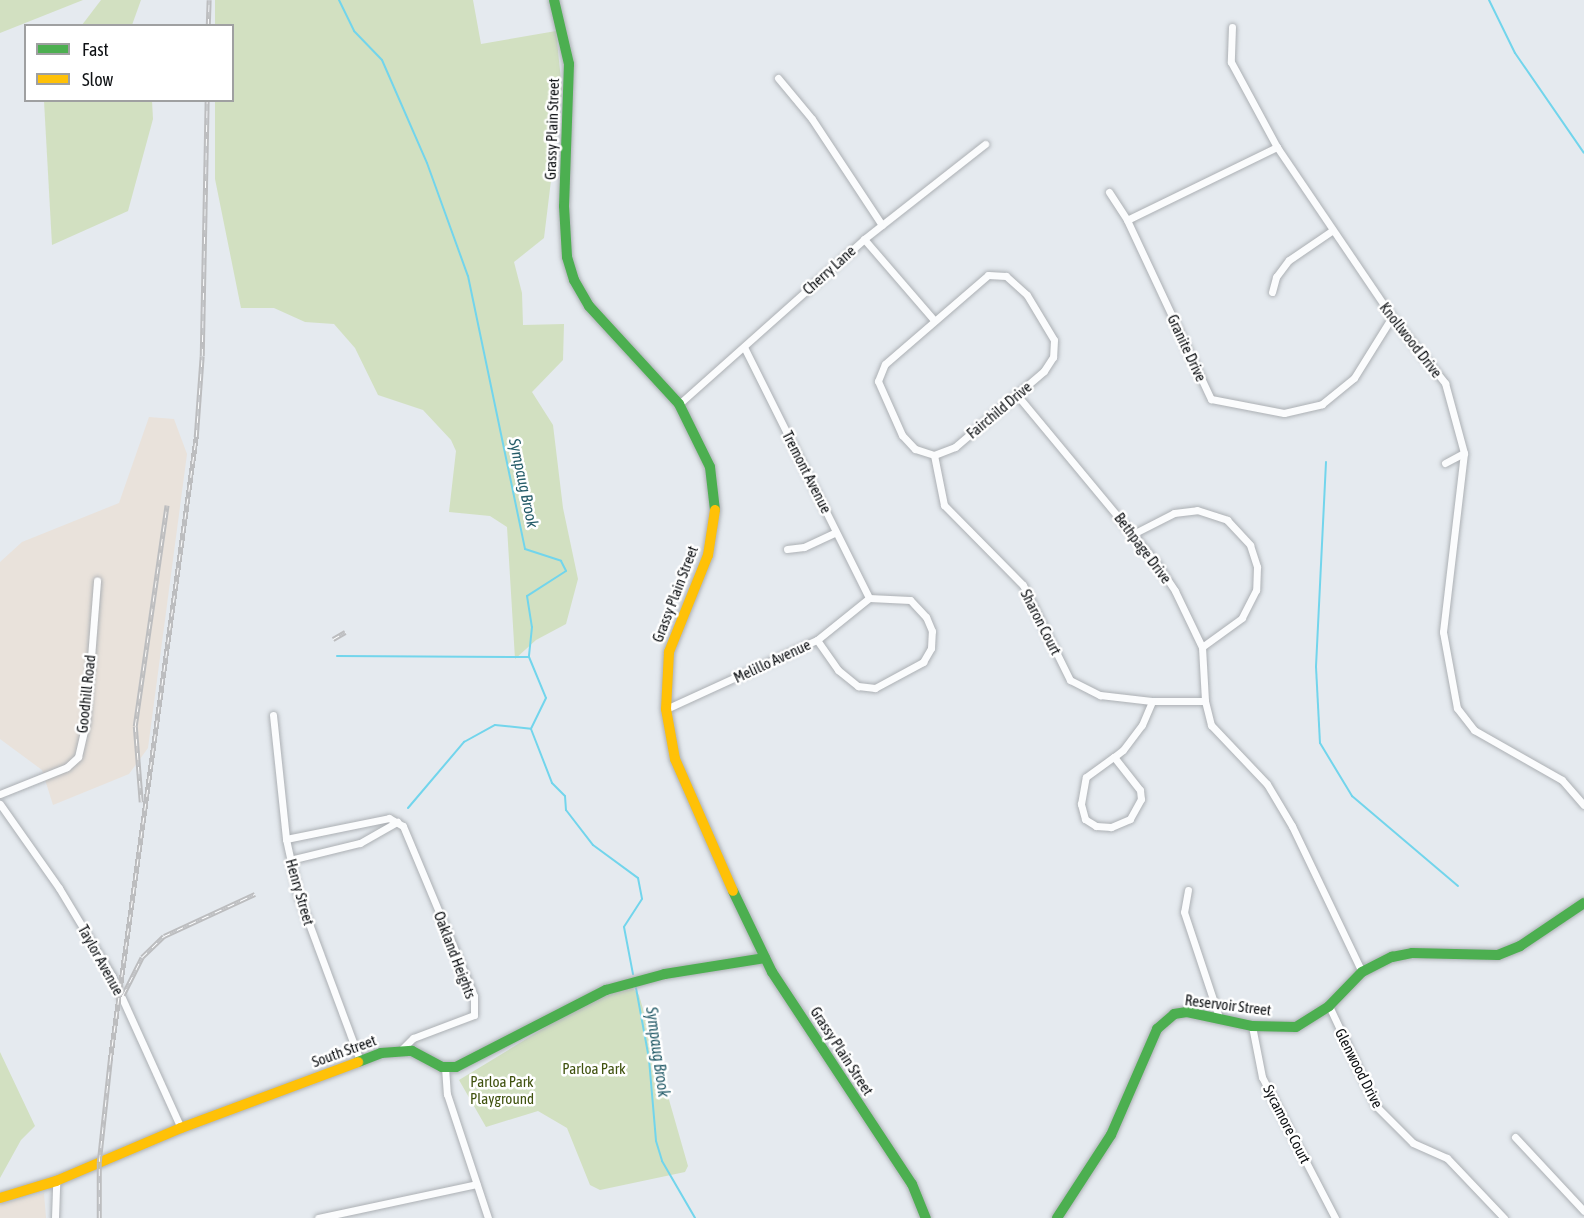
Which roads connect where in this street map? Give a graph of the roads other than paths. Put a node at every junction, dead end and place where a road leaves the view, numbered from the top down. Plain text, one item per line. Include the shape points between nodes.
1 (554, 0) edge
2 (1232, 27) dead end
3 (778, 78) dead end
4 (985, 144) dead end
5 (1277, 147) junction
6 (1109, 192) dead end
7 (1127, 220) junction
8 (882, 225) junction
9 (1333, 230) junction
10 (864, 239) junction
11 (1272, 292) dead end
12 (1392, 317) junction
13 (933, 319) junction
14 (744, 347) junction
15 (1017, 395) junction
16 (679, 404) junction
17 (1464, 453) junction
18 (934, 455) junction
19 (1445, 463) dead end
20 (837, 532) junction
21 (1133, 534) junction
22 (787, 549) dead end
23 (97, 580) dead end
24 (869, 598) junction
25 (817, 640) junction
26 (1202, 647) junction
27 (1152, 701) junction
28 (1205, 701) junction
29 (666, 710) junction
30 (273, 715) dead end
31 (1114, 757) junction
32 (0, 794) edge
33 (0, 804) edge
34 (1584, 806) edge
35 (397, 822) junction
36 (286, 838) junction
37 (290, 860) junction
38 (1188, 890) dead end
39 (1584, 903) edge
40 (765, 958) junction
41 (1362, 972) junction
42 (1329, 1006) junction
43 (1219, 1017) junction
44 (1252, 1026) junction
45 (401, 1050) junction
46 (360, 1061) junction
47 (446, 1067) junction
48 (181, 1128) junction
49 (1515, 1137) dead end
50 (56, 1181) junction
51 (476, 1184) junction
52 (0, 1198) edge
53 (1584, 1210) edge
54 (55, 1218) edge
55 (318, 1218) edge
56 (488, 1218) edge
57 (926, 1218) edge
58 (1057, 1218) edge
59 (1335, 1218) edge
60 (1504, 1218) edge

1 - 16 street, Grassy Plain Street via 569,64 564,206 567,257 589,306
2 - 5 street, Knollwood Drive via 1231,62
3 - 8 street via 812,119
4 - 8 street, Cherry Lane
5 - 7 street
5 - 9 street, Knollwood Drive
6 - 7 street, Granite Drive
7 - 12 street, Granite Drive via 1211,399 1284,413 1322,404 1354,378
8 - 10 street, Cherry Lane
9 - 11 street via 1289,260 1276,277
9 - 12 street, Knollwood Drive
10 - 13 street
10 - 14 street, Cherry Lane
12 - 17 street, Knollwood Drive via 1445,383
13 - 15 street, Fairchild Drive via 988,275 1006,276 1027,295 1054,340 1053,357 1044,371
13 - 18 street, Fairchild Drive via 885,364 878,381 902,435 915,449
14 - 16 street, Cherry Lane
14 - 20 street, Tremont Avenue
15 - 18 street, Fairchild Drive via 955,447
15 - 21 street, Bethpage Drive
16 - 29 street, Grassy Plain Street via 710,467 715,525 708,555 669,652
17 - 19 street
17 - 34 street, Knollwood Drive via 1443,632 1457,708 1474,730 1562,780
18 - 27 street, Sharon Court via 944,505 1023,585 1070,680 1100,695
20 - 22 street via 804,547
20 - 24 street, Tremont Avenue
21 - 26 street, Bethpage Drive via 1175,591
21 - 26 street via 1174,513 1197,510 1227,520 1250,544 1257,567 1256,590 1242,618
23 - 32 street, Goodhill Road via 86,720 78,757 67,767
24 - 25 street, Melillo Avenue
24 - 25 street via 910,600 926,617 932,631 931,648 924,662 875,688 858,686 838,670
25 - 29 street, Melillo Avenue
26 - 28 street, Bethpage Drive
27 - 28 street, Sharon Court
27 - 31 street via 1142,725
28 - 41 street, Bethpage Drive via 1211,726 1267,784 1292,826
29 - 40 street, Grassy Plain Street via 675,759 687,792
30 - 36 street, Henry Street
31 - 31 street via 1086,777 1082,789 1085,819 1096,826 1111,827 1130,819 1141,799 1140,790
33 - 48 street, Taylor Avenue via 59,888 112,976
35 - 36 street via 389,818
35 - 37 street via 360,843
35 - 45 street, Oakland Heights via 403,826 474,996 474,1015 413,1038
36 - 37 street, Henry Street
37 - 46 street, Henry Street via 298,894
38 - 43 street via 1184,912
39 - 41 street, Reservoir Street via 1520,946 1498,955 1412,953 1392,957
40 - 47 street via 665,974 606,990 482,1056
40 - 57 street, Grassy Plain Street via 912,1184
41 - 42 street, Reservoir Street
42 - 44 street, Reservoir Street via 1296,1027
42 - 60 street, Glenwood Drive via 1376,1106 1413,1143 1447,1158
43 - 44 street, Reservoir Street
43 - 58 street, Reservoir Street via 1174,1014 1157,1029 1112,1135
44 - 59 street, Sycamore Court via 1262,1077
45 - 46 street, South Street
45 - 47 street via 421,1054
46 - 48 street, South Street
47 - 51 street via 447,1094
48 - 50 street, South Street
49 - 53 street
50 - 52 street, South Street
50 - 54 street
51 - 55 street
51 - 56 street

